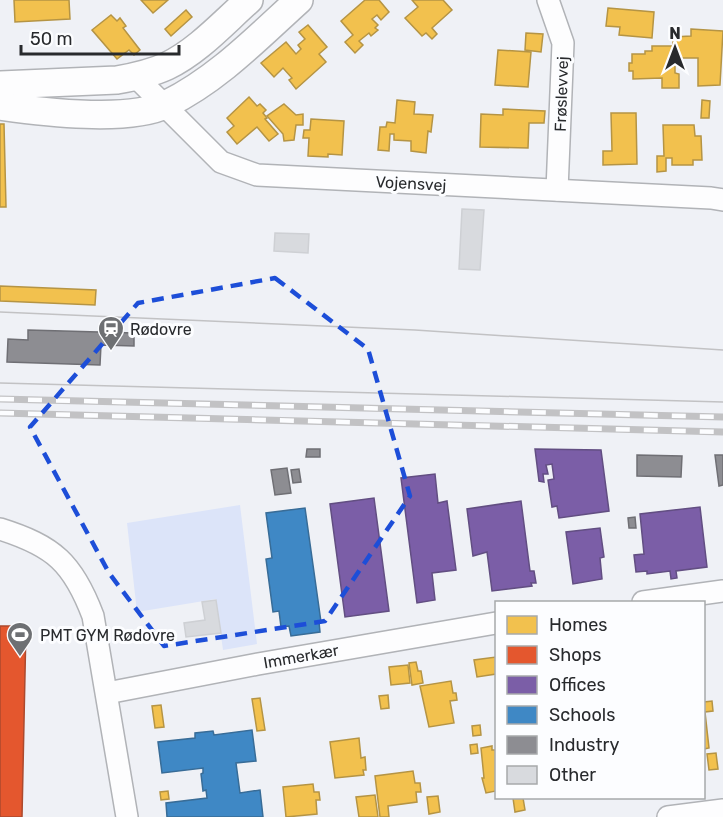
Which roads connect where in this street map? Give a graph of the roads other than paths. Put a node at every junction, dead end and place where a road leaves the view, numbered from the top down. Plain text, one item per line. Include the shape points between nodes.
1 (249, 0) edge
2 (299, 0) edge
3 (548, 0) edge
4 (135, 77) junction
5 (0, 85) edge
6 (165, 105) junction
7 (0, 106) edge
8 (557, 190) junction
9 (723, 200) edge
10 (0, 529) edge
11 (723, 591) edge
12 (656, 601) edge
13 (495, 623) edge
14 (107, 693) junction
15 (723, 810) edge
16 (128, 817) edge
17 (668, 817) edge

1 - 4 street via 191,51 167,66
2 - 6 street via 213,77
3 - 8 street, Frøslevvej via 563,43
4 - 5 street
4 - 6 street, Vojensvej
6 - 7 street via 95,115
6 - 8 street, Vojensvej via 221,162 243,171 272,177
8 - 9 street, Vojensvej
10 - 14 street via 45,547 67,565 82,587 93,616
11 - 12 street
13 - 14 street, Immerkær
14 - 16 street
15 - 17 street

